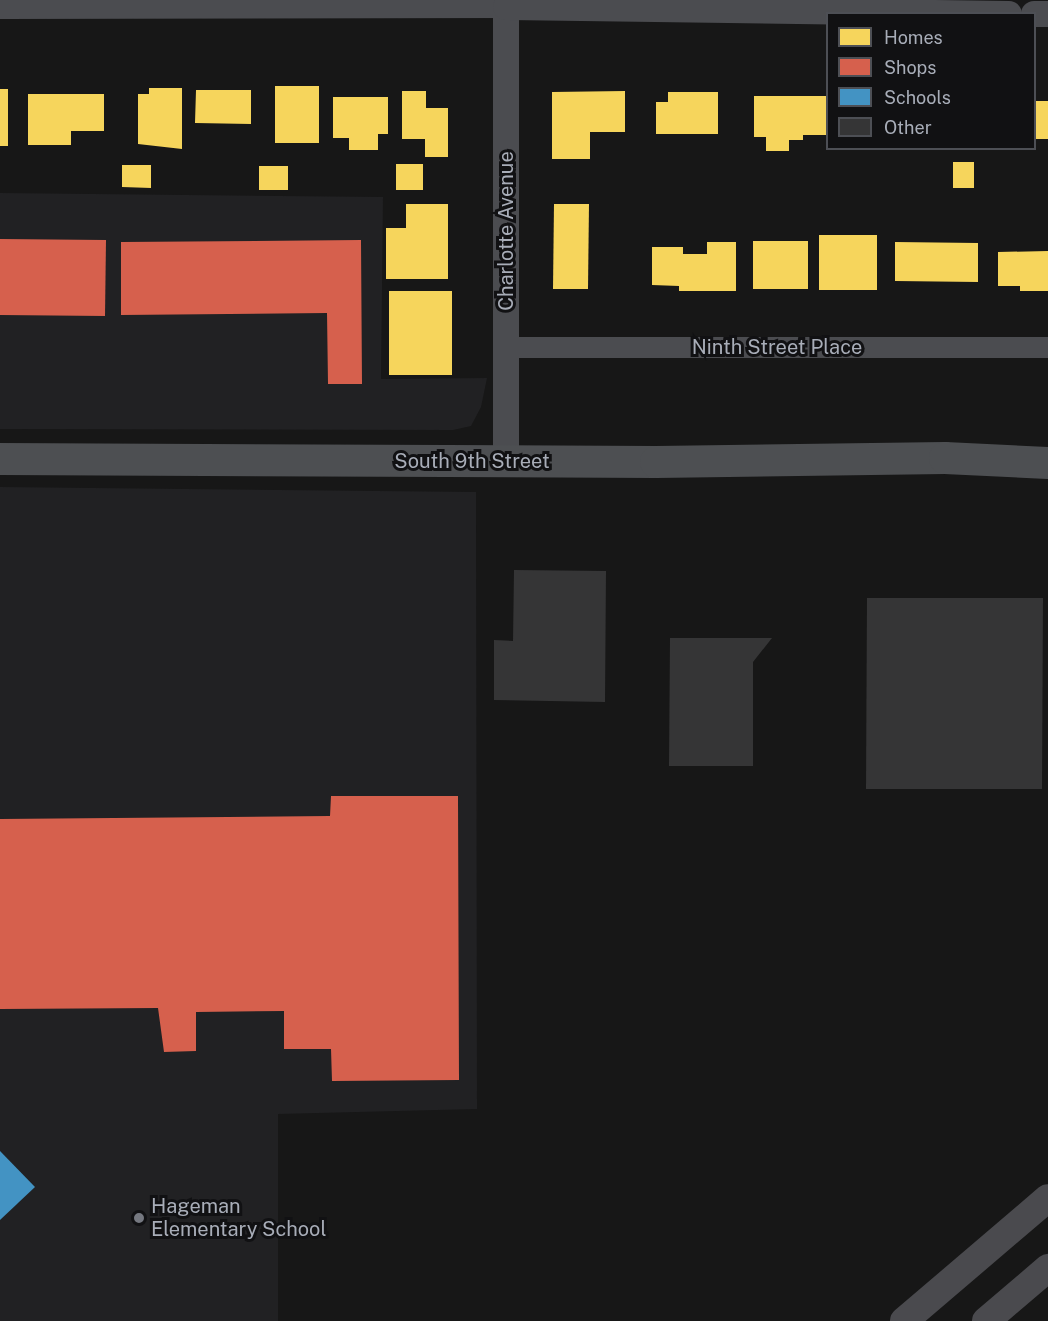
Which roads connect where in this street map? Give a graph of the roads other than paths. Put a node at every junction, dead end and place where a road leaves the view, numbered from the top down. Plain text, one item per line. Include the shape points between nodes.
1 (506, 3) edge
2 (0, 8) edge
3 (918, 12) edge
4 (506, 347) junction
5 (1048, 347) edge
6 (1048, 445) edge
7 (945, 458) junction
8 (0, 459) edge
9 (506, 461) junction
10 (1048, 463) edge
11 (1048, 1198) edge
12 (1048, 1268) edge
13 (904, 1321) edge
14 (986, 1321) edge

1 - 2 street
1 - 3 street
1 - 4 street, Charlotte Avenue
4 - 5 street, Ninth Street Place
4 - 9 street, Charlotte Avenue
6 - 7 main road, South 9th Street
7 - 9 main road, South 9th Street
7 - 10 main road, South 9th Street
8 - 9 main road, South 9th Street
11 - 13 main road
12 - 14 main road

